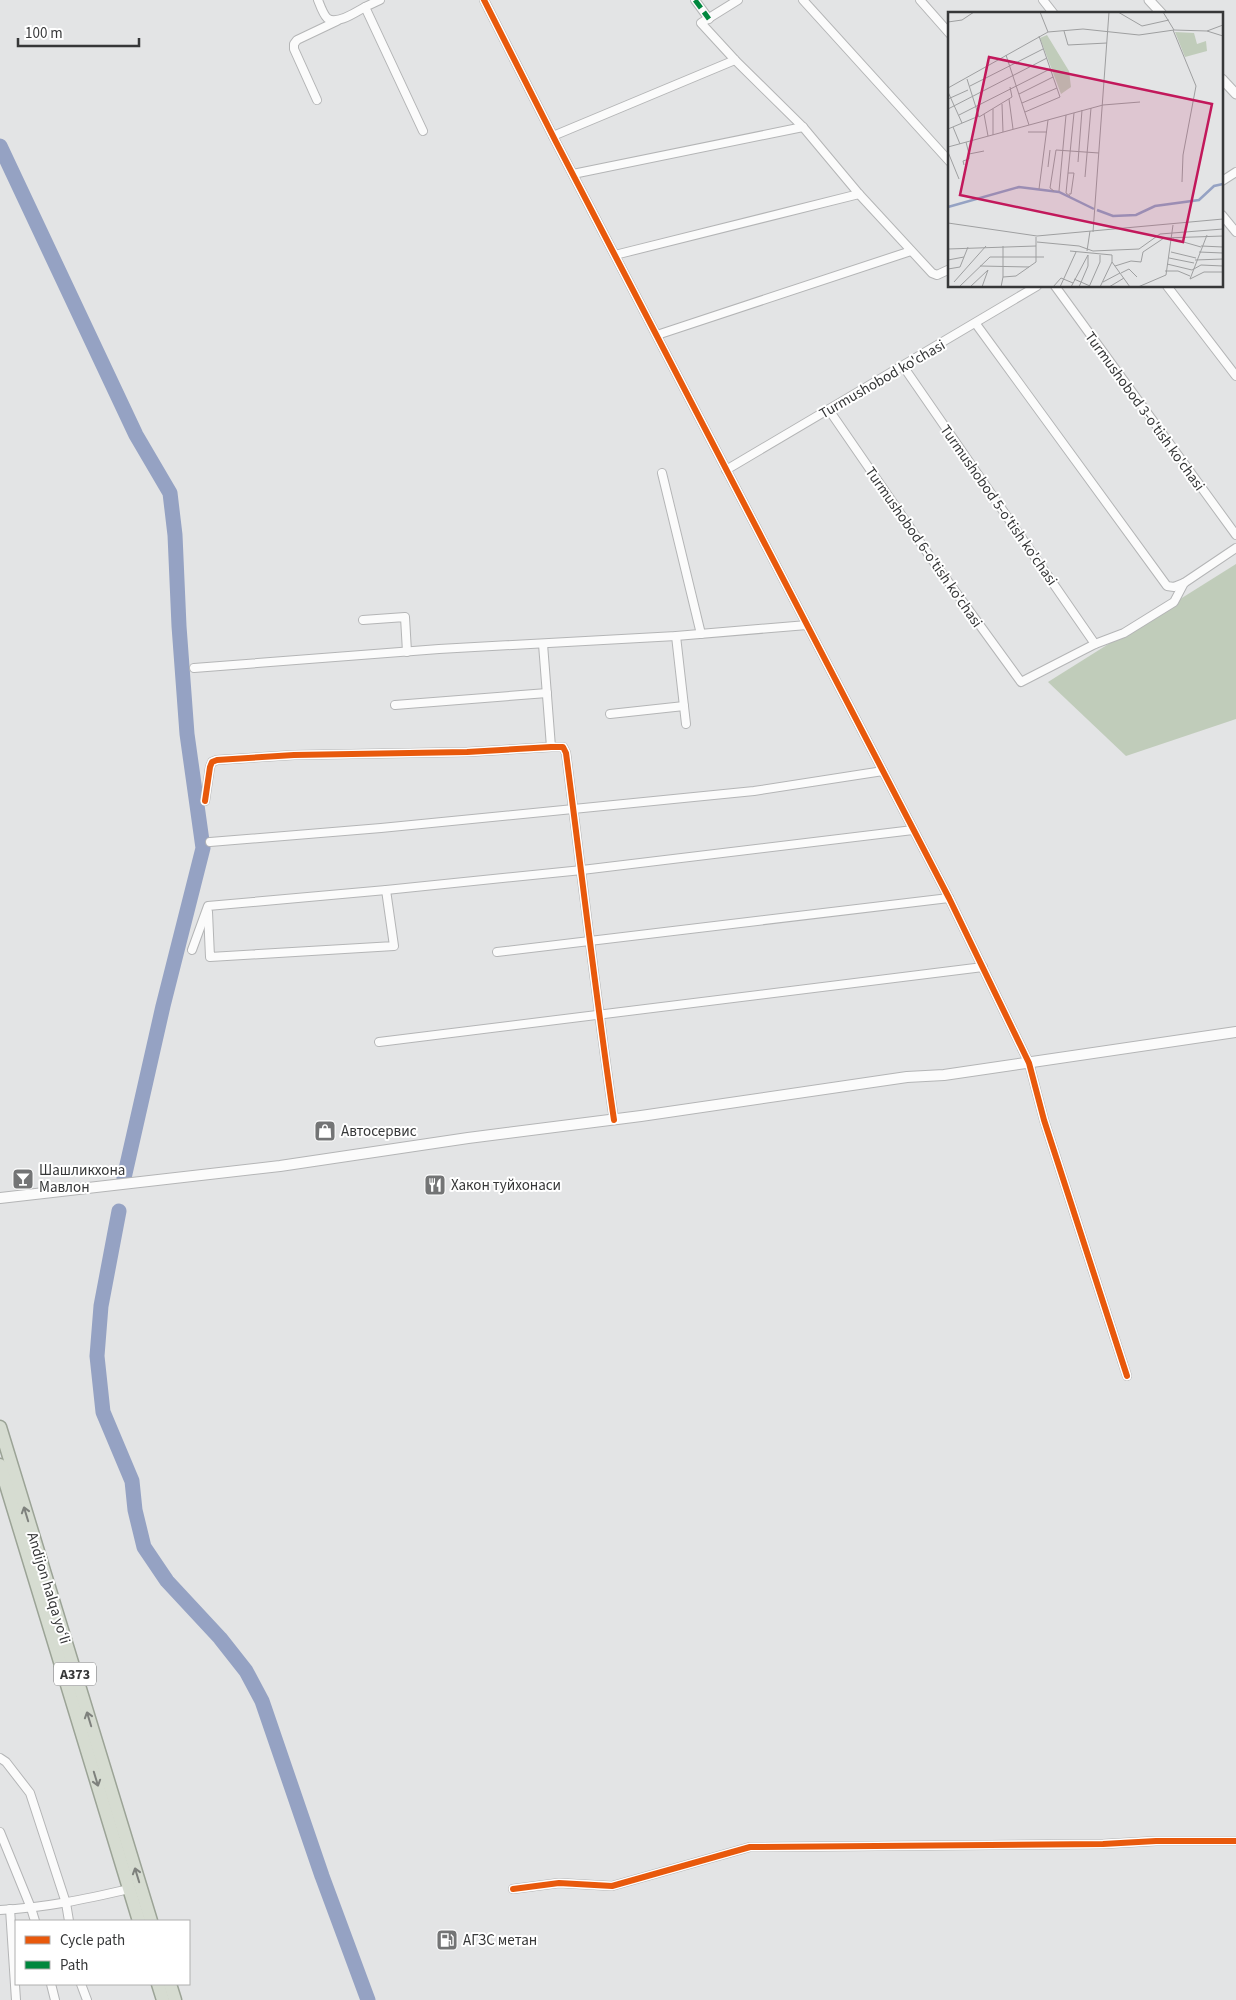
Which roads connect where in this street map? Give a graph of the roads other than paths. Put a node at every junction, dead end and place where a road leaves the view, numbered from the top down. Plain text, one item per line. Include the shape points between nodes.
1 (318, 0) edge
2 (380, 0) edge
3 (484, 0) edge
4 (695, 0) edge
5 (738, 0) edge
6 (803, 0) edge
7 (920, 0) edge
8 (1043, 0) edge
9 (1149, 0) edge
10 (365, 7) junction
11 (1052, 12) edge
12 (1160, 12) edge
13 (709, 19) junction
14 (337, 20) junction
15 (948, 32) edge
16 (735, 60) junction
17 (1224, 81) edge
18 (1236, 94) edge
19 (317, 100) dead end
20 (803, 127) junction
21 (423, 131) dead end
22 (553, 136) junction
23 (948, 160) edge
24 (1236, 172) edge
25 (573, 174) junction
26 (1224, 180) edge
27 (859, 194) junction
28 (1224, 217) edge
29 (1236, 232) edge
30 (911, 251) junction
31 (615, 255) junction
32 (948, 270) edge
33 (1034, 288) edge
34 (1056, 288) edge
35 (1169, 288) edge
36 (976, 324) junction
37 (657, 335) junction
38 (903, 366) junction
39 (1236, 376) edge
40 (829, 410) junction
41 (726, 470) junction
42 (662, 473) dead end
43 (1236, 535) edge
44 (1236, 548) edge
45 (1184, 583) junction
46 (363, 620) dead end
47 (808, 625) junction
48 (701, 634) junction
49 (676, 636) junction
50 (544, 644) junction
51 (1095, 644) junction
52 (407, 652) junction
53 (194, 668) dead end
54 (547, 694) junction
55 (395, 705) dead end
56 (684, 706) junction
57 (610, 714) dead end
58 (686, 724) dead end
59 (551, 746) junction
60 (882, 771) junction
61 (205, 801) dead end
62 (574, 808) junction
63 (913, 830) junction
64 (210, 842) dead end
65 (582, 870) junction
66 (386, 890) junction
67 (949, 898) junction
68 (208, 907) junction
69 (591, 940) junction
70 (192, 950) dead end
71 (497, 952) dead end
72 (984, 968) junction
73 (598, 1014) junction
74 (1236, 1032) edge
75 (379, 1042) dead end
76 (1029, 1063) junction
77 (614, 1120) junction
78 (0, 1198) edge
79 (1127, 1376) dead end
80 (0, 1427) edge
81 (0, 1464) edge
82 (0, 1758) edge
83 (0, 1832) edge
84 (1236, 1841) edge
85 (513, 1888) dead end
86 (129, 1889) junction
87 (66, 1903) junction
88 (31, 1908) junction
89 (10, 1909) junction
90 (0, 1910) edge
91 (35, 1920) edge
92 (69, 1920) edge
93 (139, 1920) edge
94 (151, 1920) edge
95 (15, 1985) edge
96 (15, 1985) edge
97 (51, 1985) edge
98 (81, 1985) edge
99 (158, 1985) edge
100 (170, 1985) edge
101 (16, 2000) edge
102 (55, 2000) edge
103 (87, 2000) edge
104 (163, 2000) edge
105 (175, 2000) edge

1 - 14 street via 326,17
2 - 10 street
3 - 22 street
4 - 13 street
5 - 13 street
6 - 23 street
7 - 15 street
8 - 11 street
9 - 12 street
10 - 14 street
10 - 21 street
13 - 16 street via 701,23
14 - 19 street via 294,44
16 - 20 street
16 - 22 street
17 - 18 street
20 - 25 street
20 - 27 street
22 - 25 street
24 - 26 street
25 - 31 street
27 - 30 street
27 - 31 street
28 - 29 street
30 - 32 street via 934,275
30 - 37 street
31 - 37 street
33 - 36 street, Turmushobod ko'chasi
34 - 43 street, Turmushobod 3-o'tish ko'chasi
35 - 39 street
36 - 38 street, Turmushobod ko'chasi
36 - 45 street via 1167,586 1174,588
37 - 41 street
38 - 40 street, Turmushobod ko'chasi
38 - 51 street, Turmushobod 5-o'tish ko'chasi
40 - 41 street, Turmushobod ko'chasi
40 - 51 street, Turmushobod 6-o'tish ko'chasi via 1020,682
41 - 47 street
42 - 48 street
44 - 45 street
45 - 51 street via 1174,602 1124,633
46 - 52 street via 405,617
47 - 48 street
47 - 60 street
48 - 49 street
49 - 50 street
49 - 56 street
50 - 52 street
50 - 54 street
52 - 53 street
54 - 55 street
54 - 59 street
56 - 57 street
56 - 58 street
59 - 61 street via 217,760 210,767
59 - 62 street via 563,747 566,753
60 - 62 street via 754,791
60 - 63 street
62 - 64 street
62 - 65 street
63 - 65 street
63 - 67 street
65 - 66 street
65 - 69 street
66 - 68 street
66 - 68 street via 394,946 210,958
67 - 69 street
67 - 72 street
68 - 70 street
69 - 71 street
69 - 73 street
72 - 73 street
72 - 76 street
73 - 75 street
73 - 77 street
74 - 76 main road
76 - 77 main road via 907,1077
76 - 79 street via 1044,1120
77 - 78 main road via 280,1166
94 -> 80 highway, Andijon halqa yo‘li / A373
81 -> 86 highway, Andijon halqa yo‘li / A373
82 - 87 street via 30,1793
83 - 88 street
84 - 85 street via 750,1848 612,1886 559,1883
86 - 87 street
86 - 93 highway, Andijon halqa yo‘li / A373
87 - 88 street
87 - 92 street
88 - 89 street
88 - 91 street
89 - 90 street
89 - 95 street
96 - 101 street
97 - 102 street
98 - 103 street
99 - 104 highway
100 - 105 highway

